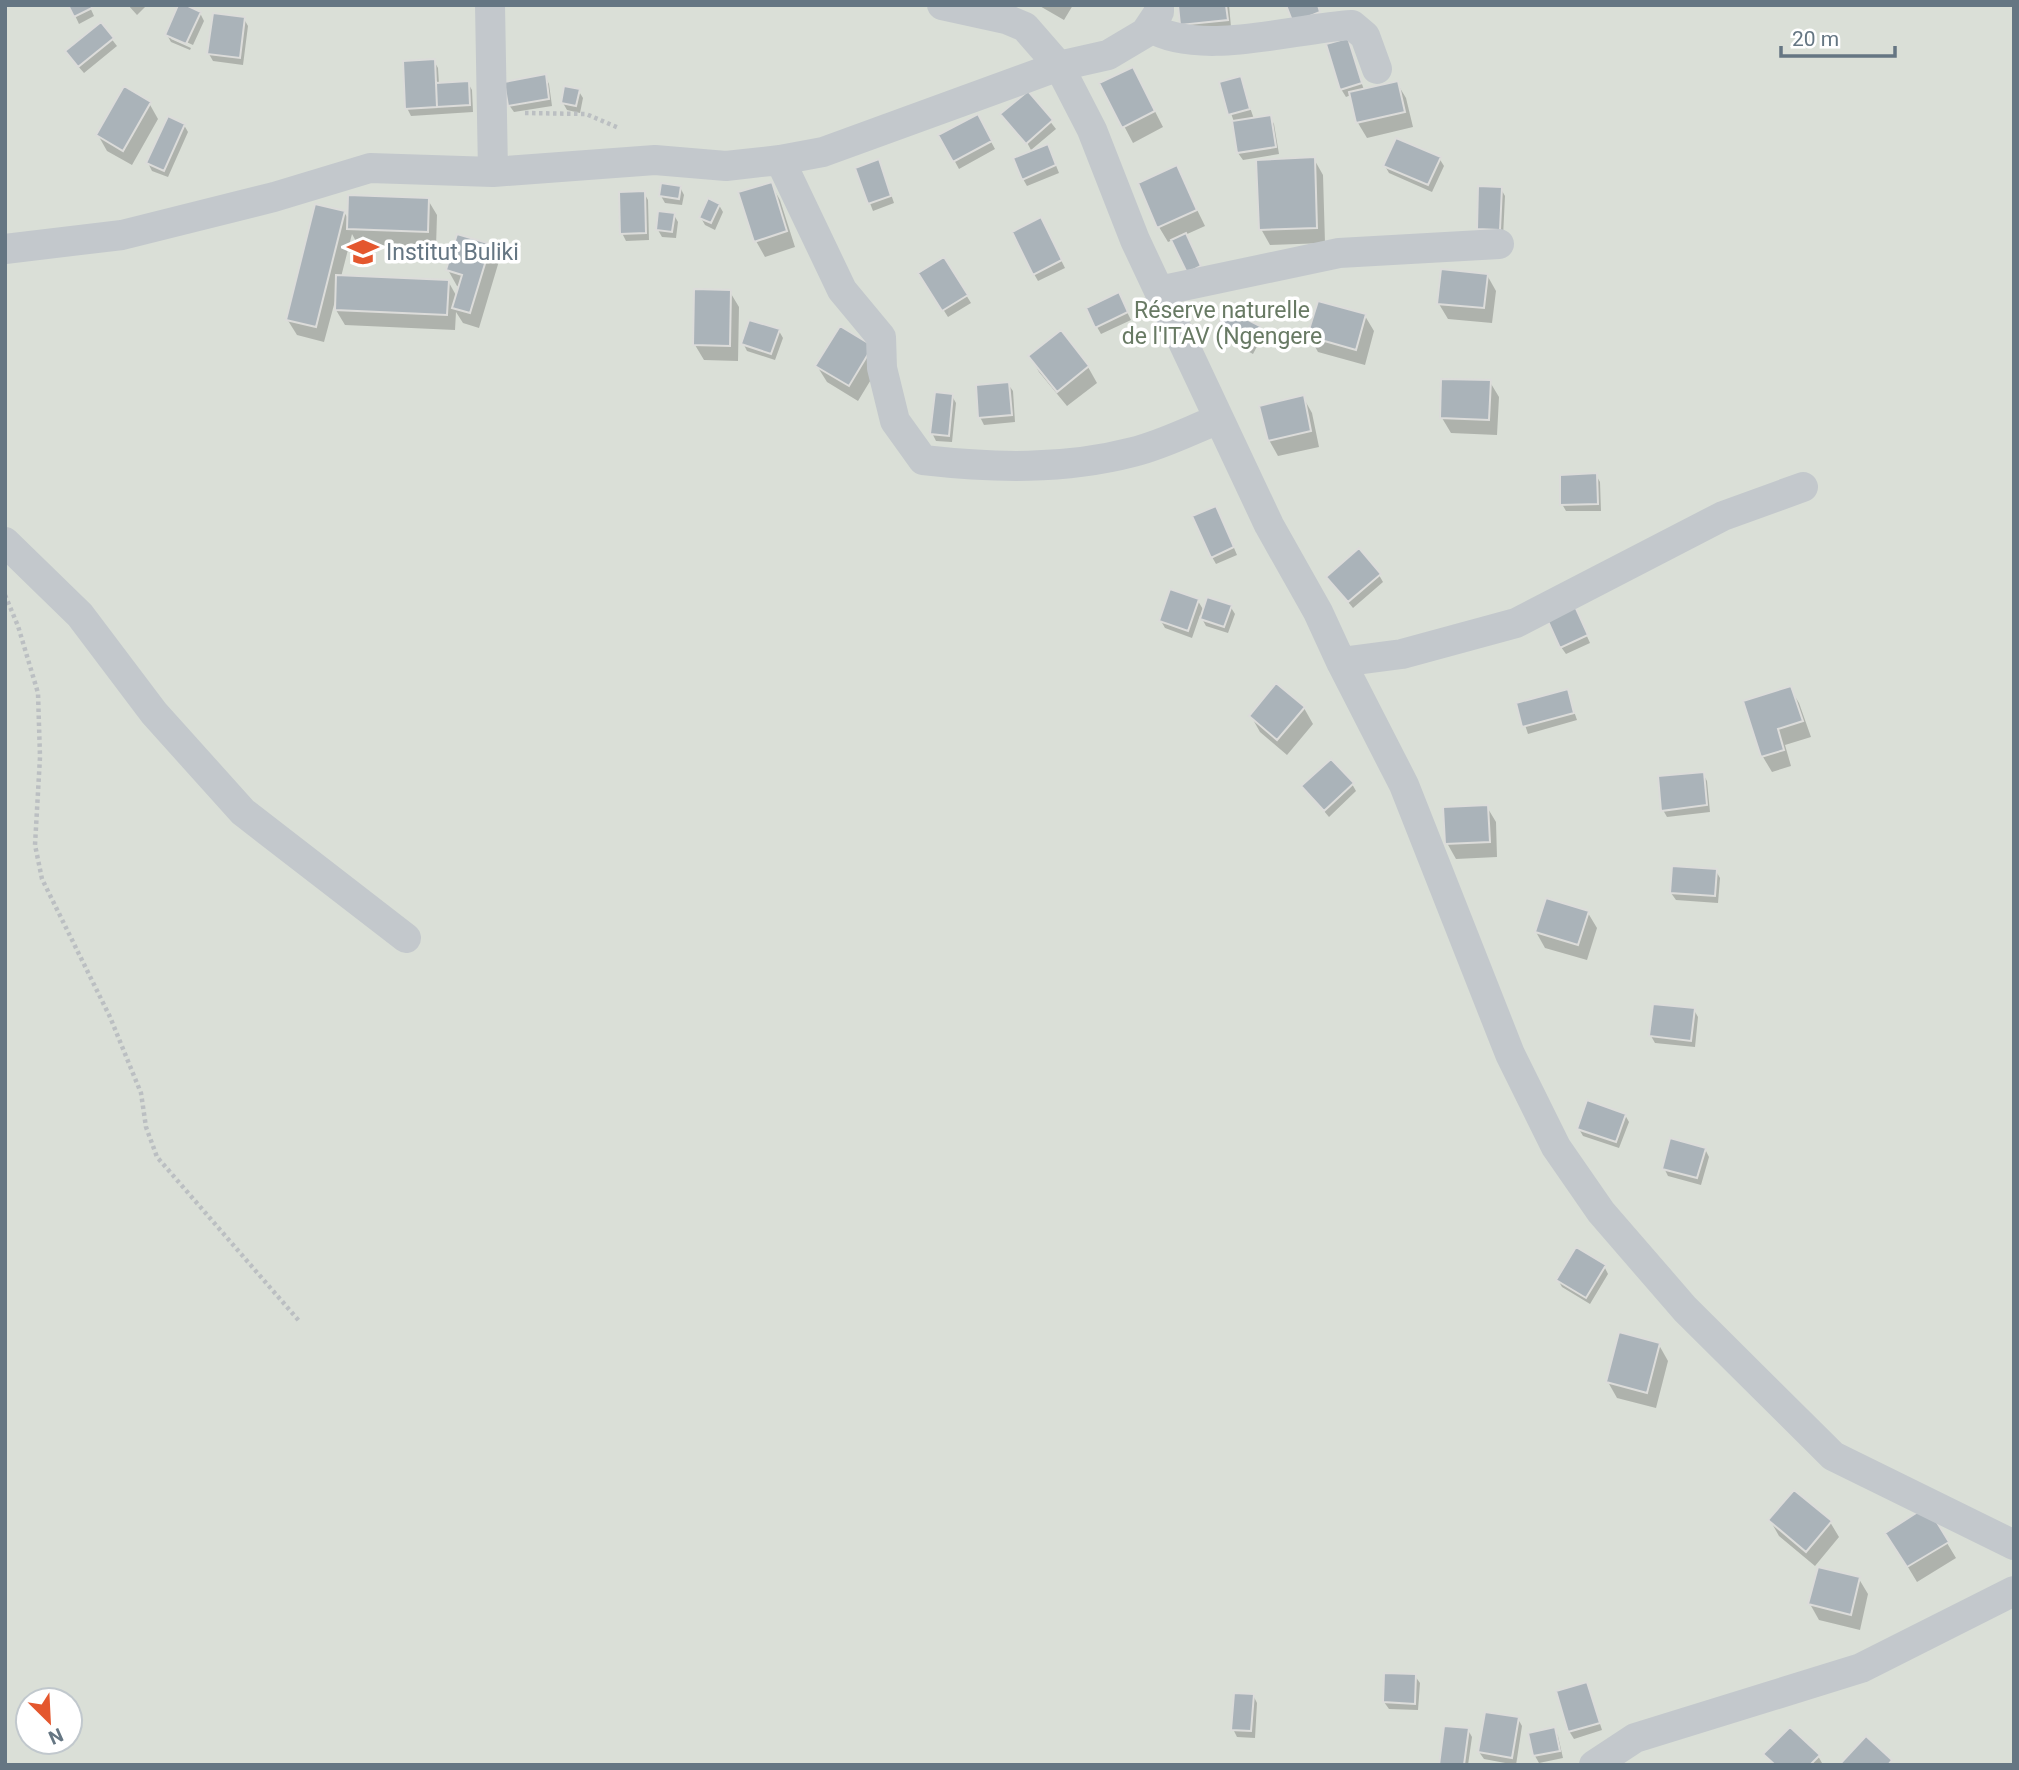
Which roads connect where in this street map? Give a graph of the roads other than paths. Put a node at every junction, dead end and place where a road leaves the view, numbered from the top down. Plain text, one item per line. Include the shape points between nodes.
1 (490, 5) edge
2 (943, 5) edge
3 (1154, 16) edge
4 (1059, 66) junction
5 (1377, 69) dead end
6 (780, 160) junction
7 (493, 172) junction
8 (1499, 244) dead end
9 (5, 249) edge
10 (1159, 291) junction
11 (1219, 419) junction
12 (1803, 487) dead end
13 (5, 542) edge
14 (1340, 662) junction
15 (407, 938) dead end
16 (2014, 1545) edge
17 (2014, 1591) edge
18 (1594, 1765) edge

1 - 7 street
2 - 4 street via 1025,27
3 - 4 street via 1145,33 1108,55
3 - 5 street via 1162,35 1184,40 1275,36 1352,25 1366,36
4 - 6 street via 823,152
4 - 10 street via 1093,130
6 - 7 street via 726,166 655,160
6 - 11 street via 842,290 881,337 882,368 895,421 923,460 1044,467 1134,452
7 - 9 street via 370,168 122,235
8 - 10 street via 1339,254
10 - 11 street
11 - 14 street
12 - 14 street via 1723,516 1516,623 1402,654
13 - 15 street via 80,615 155,713 243,812
14 - 16 street via 1404,785 1510,1054 1556,1147 1601,1212 1685,1309 1833,1456
17 - 18 street via 1861,1668 1636,1738

